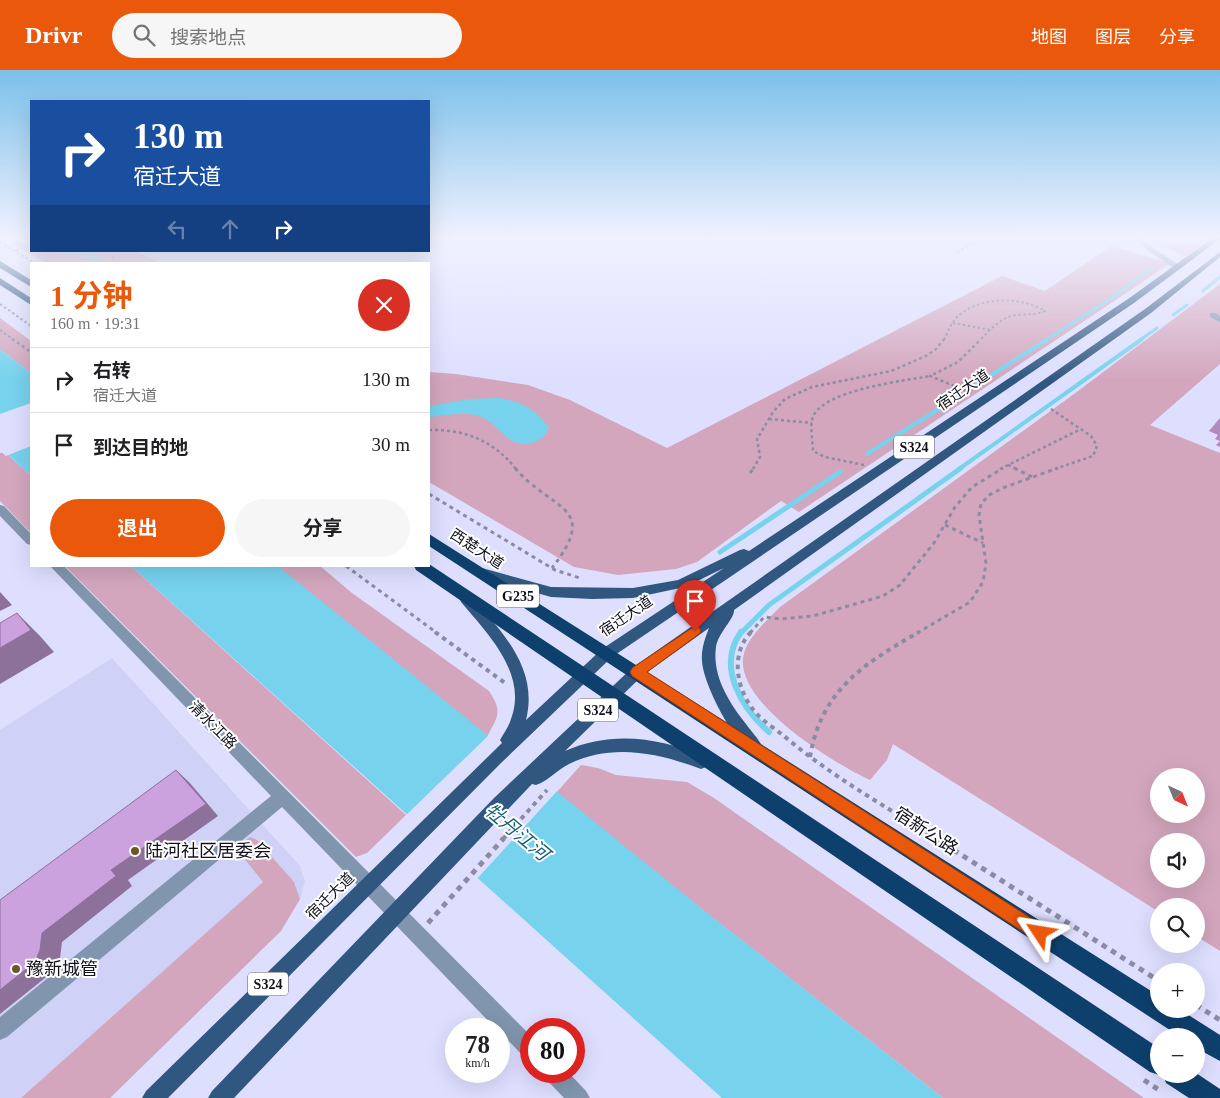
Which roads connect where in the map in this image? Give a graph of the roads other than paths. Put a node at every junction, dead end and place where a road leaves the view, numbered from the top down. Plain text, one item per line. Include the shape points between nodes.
1 (6, 285) edge
2 (1152, 285) edge
3 (1181, 285) edge
4 (30, 301) edge
5 (0, 509) edge
6 (785, 534) junction
7 (30, 540) edge
8 (430, 540) edge
9 (57, 567) edge
10 (422, 567) edge
11 (482, 573) junction
12 (461, 593) junction
13 (738, 600) junction
14 (607, 653) junction
15 (637, 672) junction
16 (583, 676) junction
17 (613, 696) junction
18 (760, 753) junction
19 (496, 758) junction
20 (731, 776) junction
21 (282, 796) junction
22 (500, 804) junction
23 (377, 878) junction
24 (403, 906) junction
25 (0, 1030) edge
26 (520, 1038) edge
27 (1220, 1049) edge
28 (1150, 1057) edge
29 (564, 1083) edge
30 (1188, 1083) edge
31 (153, 1098) edge
32 (219, 1098) edge
33 (579, 1098) edge
34 (1211, 1098) edge

1 - 4 highway
2 - 6 main road, 宿迁大道 / S324
3 - 13 main road, S324
5 - 7 street
6 - 11 main road via 681,584 633,593 551,592
6 - 14 main road, 宿迁大道 / S324
8 - 11 highway, 西楚大道 / G235
9 - 21 street, 清水江路
10 - 12 highway, G235
11 - 14 highway, 西楚大道 / G235
12 - 16 highway, G235
12 - 19 main road via 502,642 518,673 523,696 523,710 517,726
13 - 15 main road, S324
13 - 18 main road via 714,631 709,670 734,721
14 - 15 highway, 宿新公路
14 - 16 main road, 宿迁大道 / S324
15 - 17 main road, S324
15 - 18 highway, 宿新公路
16 - 17 highway
16 - 19 main road, 宿迁大道 / S324
17 - 20 highway
17 - 22 main road, S324
18 - 27 highway, 宿新公路
19 - 23 main road, 宿迁大道 / S324
20 - 22 main road via 661,747 598,747 562,760
20 - 28 highway
21 - 23 street, 清水江路
21 - 25 street
22 - 24 main road, S324
23 - 24 street, 清水江路
23 - 31 main road, 宿迁大道 / S324
24 - 26 street
24 - 32 main road, S324
29 - 33 street
30 - 34 highway

